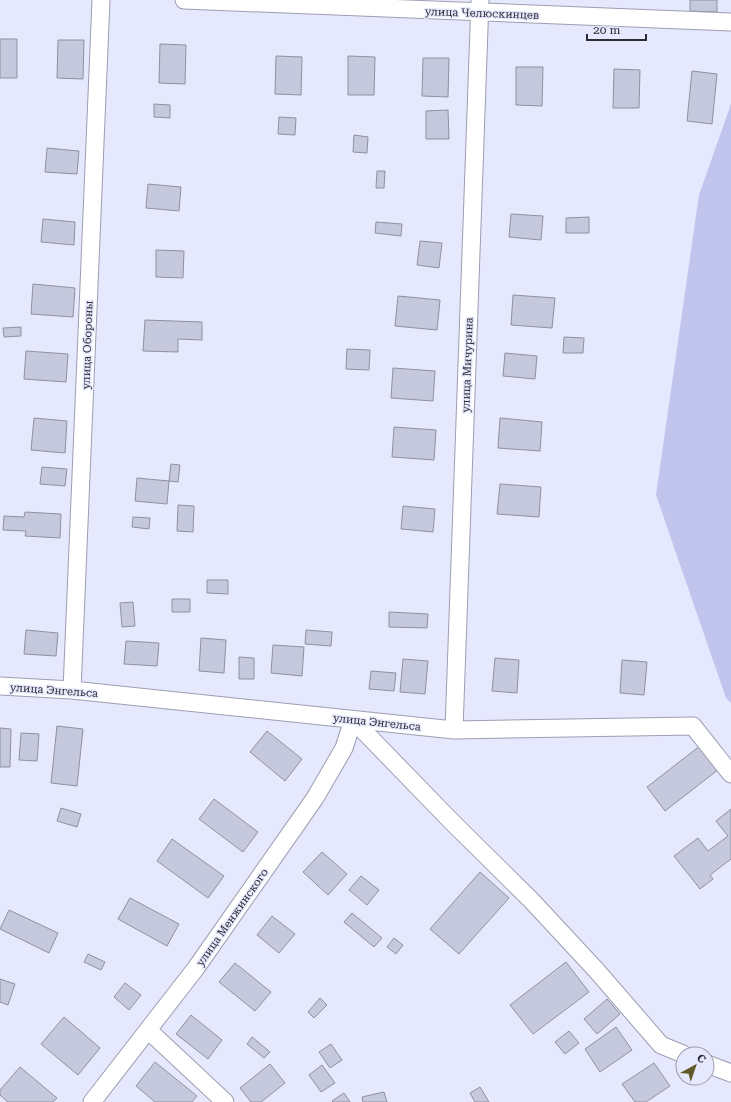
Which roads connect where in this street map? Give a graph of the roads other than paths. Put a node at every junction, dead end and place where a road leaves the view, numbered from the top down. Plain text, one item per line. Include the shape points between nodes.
1 (101, 0) edge
2 (184, 0) edge
3 (480, 6) edge
4 (731, 22) edge
5 (0, 686) edge
6 (72, 690) junction
7 (353, 720) junction
8 (454, 730) junction
9 (731, 774) edge
10 (148, 1030) junction
11 (675, 1051) edge
12 (715, 1067) edge
13 (731, 1073) edge
14 (92, 1102) edge
15 (225, 1102) edge

1 - 6 street, улица Обороны
2 - 3 street, улица Челюскинцев
3 - 4 street, улица Челюскинцев
3 - 8 street, улица Мичурина
5 - 6 street, улица Энгельса
6 - 7 street, улица Энгельса
7 - 8 street, улица Энгельса
7 - 10 street, улица Менжинского via 344,748 315,798 196,968
7 - 11 street via 530,900 597,971 661,1045
8 - 9 street, улица Энгельса via 693,726
10 - 14 street, улица Менжинского
10 - 15 street
12 - 13 street

